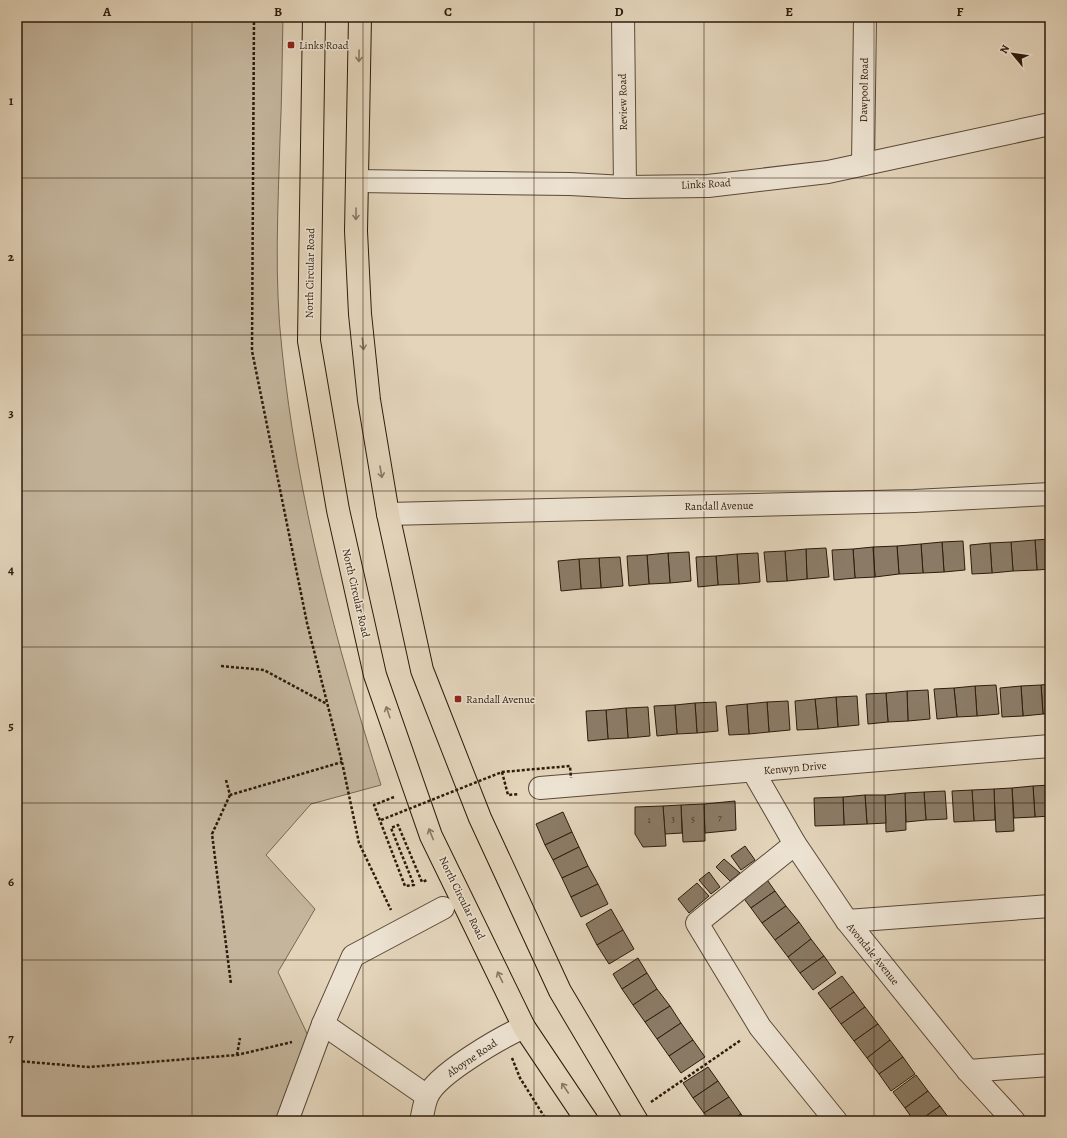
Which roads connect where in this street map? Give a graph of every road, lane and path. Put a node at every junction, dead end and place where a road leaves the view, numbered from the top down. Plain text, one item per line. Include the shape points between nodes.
1 (254, 17) edge
2 (314, 17) edge
3 (360, 17) edge
4 (622, 17) edge
5 (865, 17) edge
6 (1050, 124) edge
7 (863, 164) junction
8 (357, 181) junction
9 (625, 187) junction
10 (1050, 494) edge
11 (388, 514) junction
12 (221, 666) dead end
13 (327, 704) junction
14 (1050, 746) edge
15 (342, 762) junction
16 (753, 771) junction
17 (502, 772) junction
18 (572, 778) dead end
19 (226, 780) dead end
20 (532, 790) joint
21 (230, 795) junction
22 (391, 798) dead end
23 (381, 820) junction
24 (795, 844) junction
25 (422, 882) dead end
26 (1050, 906) edge
27 (444, 908) dead end
28 (847, 921) junction
29 (401, 931) junction
30 (231, 984) dead end
31 (323, 1024) junction
32 (524, 1027) junction
33 (760, 1027) junction
34 (240, 1038) dead end
35 (237, 1055) junction
36 (17, 1061) edge
37 (1050, 1065) edge
38 (968, 1071) junction
39 (520, 1078) dead end
40 (427, 1096) junction
41 (635, 1118) edge
42 (287, 1121) edge
43 (422, 1121) edge
44 (547, 1121) edge
45 (587, 1121) edge
46 (836, 1121) edge
47 (1014, 1121) edge

1 - 13 path via 252,351 307,623
32 -> 2 highway, North Circular Road via 431,836 375,675 338,510 309,341
3 -> 8 highway
4 - 9 street, Review Road
5 - 7 street, Dawpool Road
6 - 7 street, Links Road
7 - 9 street, Links Road via 828,172 708,186
8 - 9 street, Links Road
8 -> 11 highway via 356,231 360,314 369,400
10 - 11 street, Randall Avenue via 914,501
11 - 41 highway via 422,670 480,818 560,991
12 - 13 path via 264,670
13 - 15 path
14 - 16 street, Kenwyn Drive
15 - 21 path
15 - 29 path via 359,843
16 - 20 street, Kenwyn Drive
16 - 24 street, Avondale Avenue
17 - 18 path, bridge via 570,766
17 - 20 path via 508,795
17 - 23 path, bridge
19 - 21 path
21 - 30 path via 212,834
22 - 23 path via 374,805
23 - 25 path via 405,886 414,885 391,828 398,826
24 - 28 street, Avondale Avenue
24 - 33 street via 697,923
26 - 28 street
27 - 29 street
28 - 38 street, Avondale Avenue
29 - 31 street via 353,956
31 - 35 path via 299,1040
31 - 40 street
31 - 42 street
32 - 40 street, Aboyne Road via 504,1036 442,1078
45 -> 32 highway, North Circular Road
33 - 41 path
33 - 46 street
34 - 35 path
35 - 36 path via 89,1067
37 - 38 street
38 - 47 street, Avondale Avenue
39 - 44 path
40 - 43 street, Aboyne Road

